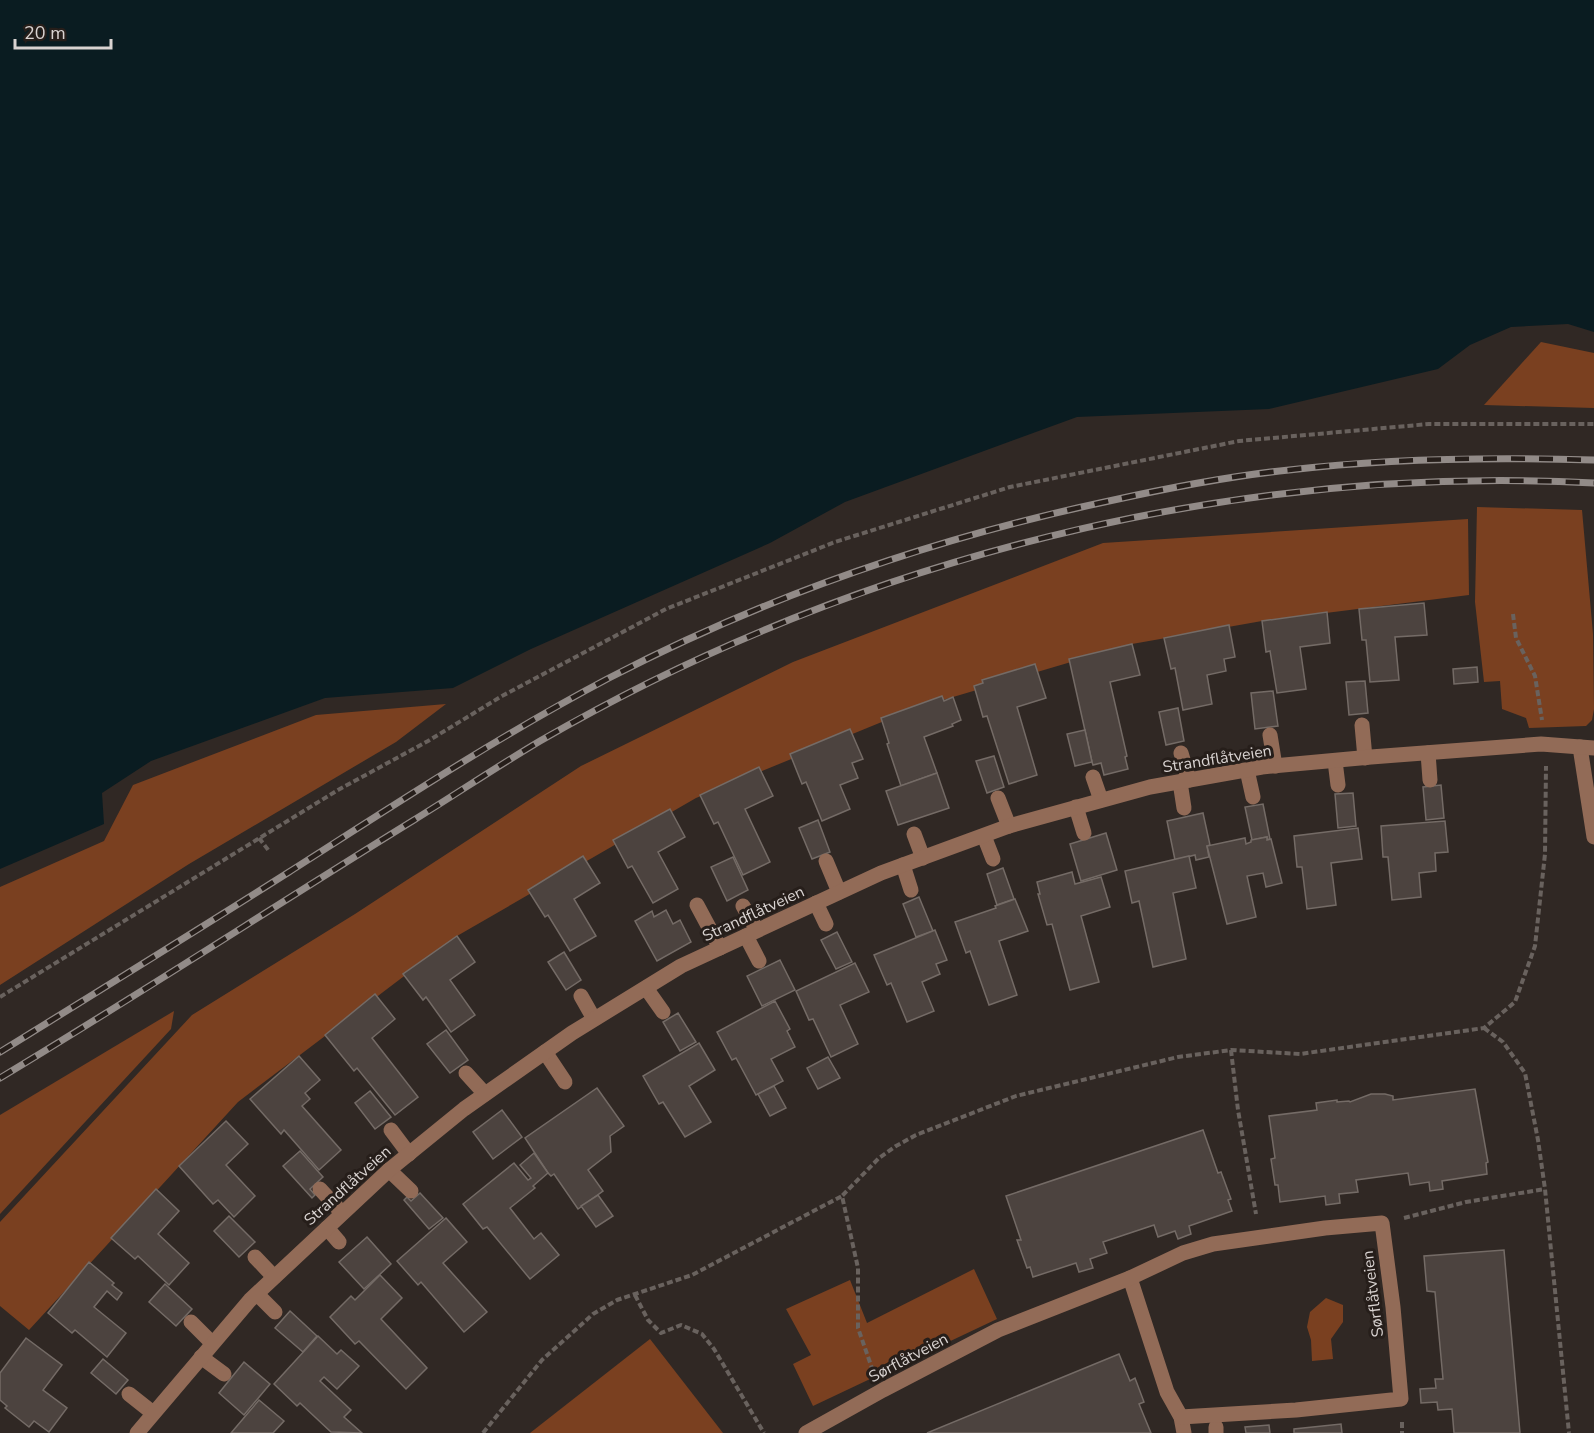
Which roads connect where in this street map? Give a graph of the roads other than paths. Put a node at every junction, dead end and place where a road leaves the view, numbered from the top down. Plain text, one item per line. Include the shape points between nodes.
1 (1362, 725) dead end
2 (1270, 735) dead end
3 (1587, 747) edge
4 (1181, 753) dead end
5 (1428, 753) junction
6 (1365, 758) junction
7 (1335, 761) junction
8 (1275, 766) junction
9 (1247, 770) junction
10 (1093, 777) dead end
11 (1430, 780) dead end
12 (1184, 781) junction
13 (1338, 785) dead end
14 (1254, 797) dead end
15 (998, 798) dead end
16 (1101, 801) junction
17 (1076, 807) junction
18 (1184, 808) dead end
19 (1009, 826) junction
20 (1084, 833) dead end
21 (914, 834) dead end
22 (984, 836) junction
23 (1594, 837) edge
24 (923, 858) junction
25 (993, 859) dead end
26 (826, 861) dead end
27 (903, 865) junction
28 (911, 890) dead end
29 (839, 892) junction
30 (816, 903) junction
31 (697, 905) dead end
32 (743, 906) dead end
33 (826, 924) dead end
34 (752, 933) junction
35 (720, 948) junction
36 (759, 962) dead end
37 (646, 988) junction
38 (581, 996) dead end
39 (663, 1012) dead end
40 (594, 1019) junction
41 (544, 1052) junction
42 (466, 1073) dead end
43 (565, 1082) dead end
44 (485, 1094) junction
45 (391, 1130) dead end
46 (409, 1154) junction
47 (389, 1170) junction
48 (320, 1189) dead end
49 (411, 1191) dead end
50 (342, 1213) junction
51 (327, 1228) junction
52 (339, 1242) dead end
53 (255, 1257) dead end
54 (274, 1277) junction
55 (1130, 1278) junction
56 (257, 1294) junction
57 (275, 1312) dead end
58 (191, 1322) dead end
59 (212, 1343) junction
60 (201, 1357) junction
61 (224, 1374) dead end
62 (129, 1394) dead end
63 (153, 1413) junction
64 (1181, 1417) junction
65 (137, 1433) edge
66 (806, 1433) edge
67 (1184, 1433) edge

1 - 6 street
2 - 8 street
3 - 5 street, Strandflåtveien via 1544,744
3 - 23 street
4 - 12 street
5 - 6 street, Strandflåtveien
5 - 11 street
6 - 7 street, Strandflåtveien
7 - 8 street, Strandflåtveien
7 - 13 street
8 - 9 street, Strandflåtveien
9 - 12 street, Strandflåtveien
9 - 14 street
10 - 16 street
12 - 16 street, Strandflåtveien
12 - 18 street
15 - 19 street
16 - 17 street, Strandflåtveien
17 - 19 street, Strandflåtveien
17 - 20 street
19 - 22 street, Strandflåtveien
21 - 24 street
22 - 24 street, Strandflåtveien
22 - 25 street
24 - 27 street, Strandflåtveien
26 - 29 street
27 - 28 street
27 - 29 street, Strandflåtveien
29 - 30 street, Strandflåtveien
30 - 33 street
30 - 34 street, Strandflåtveien
31 - 35 street
32 - 34 street
34 - 35 street, Strandflåtveien
34 - 36 street
35 - 37 street, Strandflåtveien
37 - 39 street
37 - 40 street, Strandflåtveien
38 - 40 street
40 - 41 street, Strandflåtveien
41 - 43 street
41 - 44 street, Strandflåtveien
42 - 44 street
44 - 46 street, Strandflåtveien
45 - 46 street
46 - 47 street, Strandflåtveien
47 - 49 street
47 - 50 street, Strandflåtveien
48 - 50 street
50 - 51 street, Strandflåtveien
51 - 52 street
51 - 54 street, Strandflåtveien
53 - 54 street
54 - 56 street, Strandflåtveien
55 - 64 street via 1167,1392
55 - 64 street, Sørflåtveien via 1213,1244 1382,1223 1401,1399
55 - 66 street, Sørflåtveien via 998,1330
56 - 57 street
56 - 59 street, Strandflåtveien
58 - 59 street
59 - 60 street, Strandflåtveien
60 - 61 street
60 - 63 street, Strandflåtveien
62 - 63 street
63 - 65 street, Strandflåtveien
64 - 67 street

